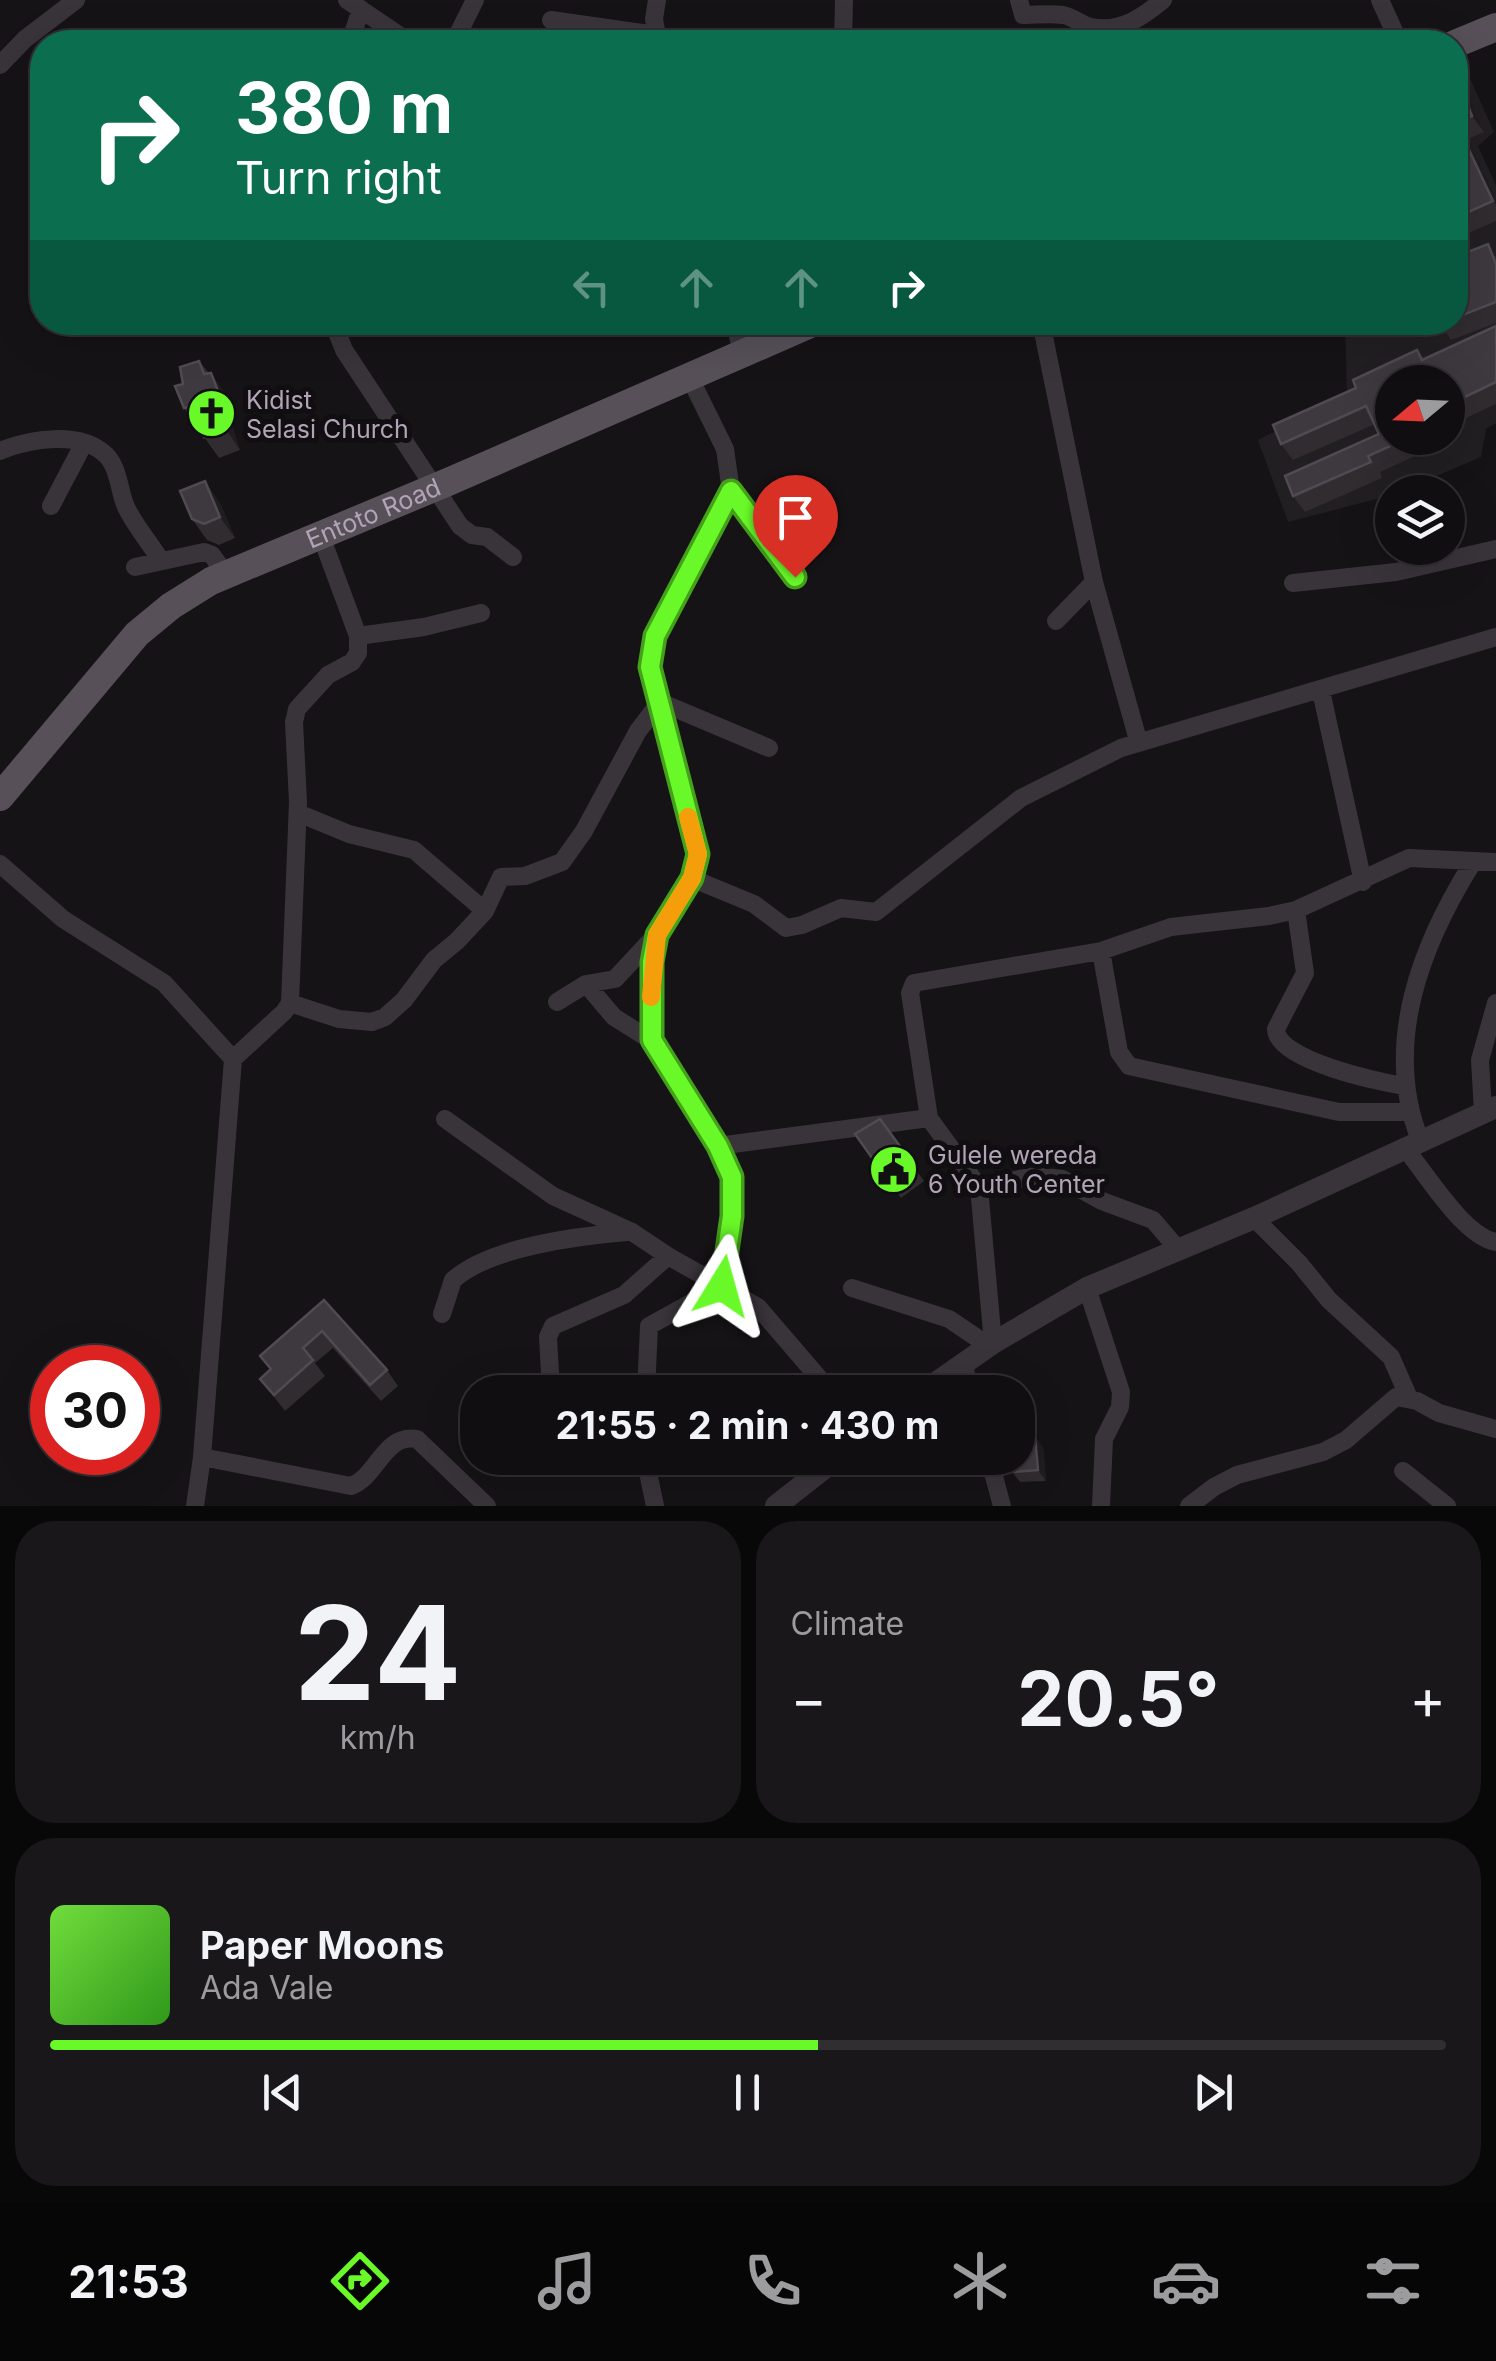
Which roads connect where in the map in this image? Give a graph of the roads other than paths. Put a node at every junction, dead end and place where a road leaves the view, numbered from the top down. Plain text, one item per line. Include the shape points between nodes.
1 (76, 0) edge
2 (475, 0) edge
3 (658, 0) edge
4 (844, 0) edge
5 (1019, 0) edge
6 (1162, 0) edge
7 (1380, 0) edge
8 (354, 5) edge
9 (551, 20) dead end
10 (1496, 27) edge
11 (38, 30) edge
12 (351, 30) edge
13 (391, 30) edge
14 (460, 30) edge
15 (607, 30) edge
16 (656, 30) edge
17 (843, 30) edge
18 (1394, 30) edge
19 (30, 36) edge
20 (1468, 39) edge
21 (0, 65) edge
22 (339, 335) edge
23 (738, 335) edge
24 (785, 335) edge
25 (1044, 335) edge
26 (742, 354) junction
27 (689, 376) junction
28 (83, 445) junction
29 (0, 451) edge
30 (432, 488) junction
31 (731, 491) junction
32 (51, 506) dead end
33 (321, 536) junction
34 (1496, 549) edge
35 (512, 557) dead end
36 (161, 560) junction
37 (135, 567) dead end
38 (226, 575) junction
39 (795, 577) dead end
40 (1094, 582) junction
41 (1294, 582) dead end
42 (482, 613) dead end
43 (1056, 620) dead end
44 (358, 636) junction
45 (1496, 637) edge
46 (1321, 691) junction
47 (660, 702) junction
48 (1138, 740) junction
49 (769, 748) dead end
50 (0, 797) edge
51 (298, 813) junction
52 (1473, 862) junction
53 (1496, 862) edge
54 (0, 864) edge
55 (692, 878) junction
56 (1363, 882) junction
57 (1296, 910) junction
58 (486, 911) junction
59 (657, 935) junction
60 (1102, 950) junction
61 (586, 984) junction
62 (557, 1002) dead end
63 (290, 1003) junction
64 (1496, 1004) edge
65 (652, 1040) junction
66 (233, 1059) junction
67 (1405, 1086) junction
68 (1490, 1110) edge
69 (1409, 1112) junction
70 (929, 1118) junction
71 (445, 1120) dead end
72 (1412, 1143) junction
73 (718, 1146) junction
74 (979, 1188) junction
75 (1254, 1218) junction
76 (632, 1232) junction
77 (1496, 1242) edge
78 (1177, 1248) junction
79 (668, 1256) junction
80 (722, 1286) junction
81 (852, 1288) dead end
82 (1087, 1288) junction
83 (442, 1314) dead end
84 (991, 1345) junction
85 (964, 1363) junction
86 (549, 1375) edge
87 (647, 1375) edge
88 (816, 1375) edge
89 (947, 1375) edge
90 (967, 1375) edge
91 (1409, 1398) junction
92 (1496, 1429) edge
93 (202, 1457) junction
94 (1404, 1471) dead end
95 (648, 1475) edge
96 (816, 1475) edge
97 (994, 1475) edge
98 (195, 1506) edge
99 (487, 1506) edge
100 (654, 1506) edge
101 (776, 1506) edge
102 (1002, 1506) edge
103 (1102, 1506) edge
104 (1189, 1506) edge
105 (1447, 1506) edge

1 - 11 street
2 - 14 street
3 - 16 street
4 - 17 street
5 - 6 street via 1023,15 1062,15 1092,28 1138,21
7 - 18 street
8 - 12 street
8 - 13 street
9 - 15 street
10 - 20 main road
19 - 21 street
22 - 30 street
23 - 26 street
24 - 26 main road, Entoto Road
25 - 40 street
26 - 27 main road, Entoto Road
27 - 30 main road, Entoto Road
27 - 31 street via 725,449
28 - 29 street via 40,438
28 - 32 street
28 - 36 street via 107,456 127,510
30 - 33 main road, Entoto Road
30 - 35 street via 466,532 487,537
31 - 39 street
31 - 47 street via 655,636 650,667
33 - 38 main road, Entoto Road
33 - 44 street
34 - 41 street via 1396,572
36 - 37 street
36 - 38 street via 204,552
38 - 50 main road, Entoto Road via 137,634
40 - 43 street
40 - 48 street
42 - 44 street
44 - 51 street via 352,662 328,675 297,709
45 - 46 street
46 - 48 street
46 - 56 street
47 - 49 street
47 - 55 street via 698,854
47 - 58 street via 562,862 501,877
48 - 55 street via 1021,798 876,912 841,908 786,928 754,904
51 - 58 street via 414,850
51 - 63 street
52 - 53 street
52 - 56 street via 1409,858
52 - 67 street via 1446,904 1416,979
54 - 66 street via 63,920 164,983
55 - 59 street
56 - 57 street
57 - 60 street via 1171,927
57 - 67 street via 1305,972 1276,1037 1311,1059
58 - 63 street via 385,1016 372,1022 339,1019
59 - 61 street via 615,979
59 - 65 street
60 - 69 street via 1118,1052 1129,1066 1322,1110
60 - 70 street via 914,983 910,993
61 - 62 street
61 - 65 street via 614,1017
63 - 66 street
64 - 68 street via 1480,1060
65 - 73 street
66 - 93 street
67 - 69 street
68 - 72 street
69 - 72 street
70 - 73 street
70 - 74 street
71 - 76 street via 553,1196
72 - 75 street
72 - 77 street via 1468,1226
73 - 80 street via 732,1177
74 - 78 street via 1036,1176 1062,1179 1153,1220
74 - 84 street
75 - 78 street
75 - 91 street via 1391,1358
76 - 79 street
76 - 83 street via 560,1238 480,1264 453,1280
78 - 82 street
79 - 80 street
79 - 86 street via 624,1295 553,1326
80 - 87 street via 649,1326
80 - 88 street via 758,1307
81 - 84 street via 949,1319
82 - 84 street
82 - 103 street via 1120,1392 1104,1438
84 - 85 street
85 - 89 street
85 - 90 street
91 - 92 street
91 - 104 street via 1389,1400 1323,1452 1238,1474
93 - 98 street
93 - 99 street via 351,1486 410,1437
94 - 105 street
95 - 100 street
96 - 101 street
97 - 102 street

